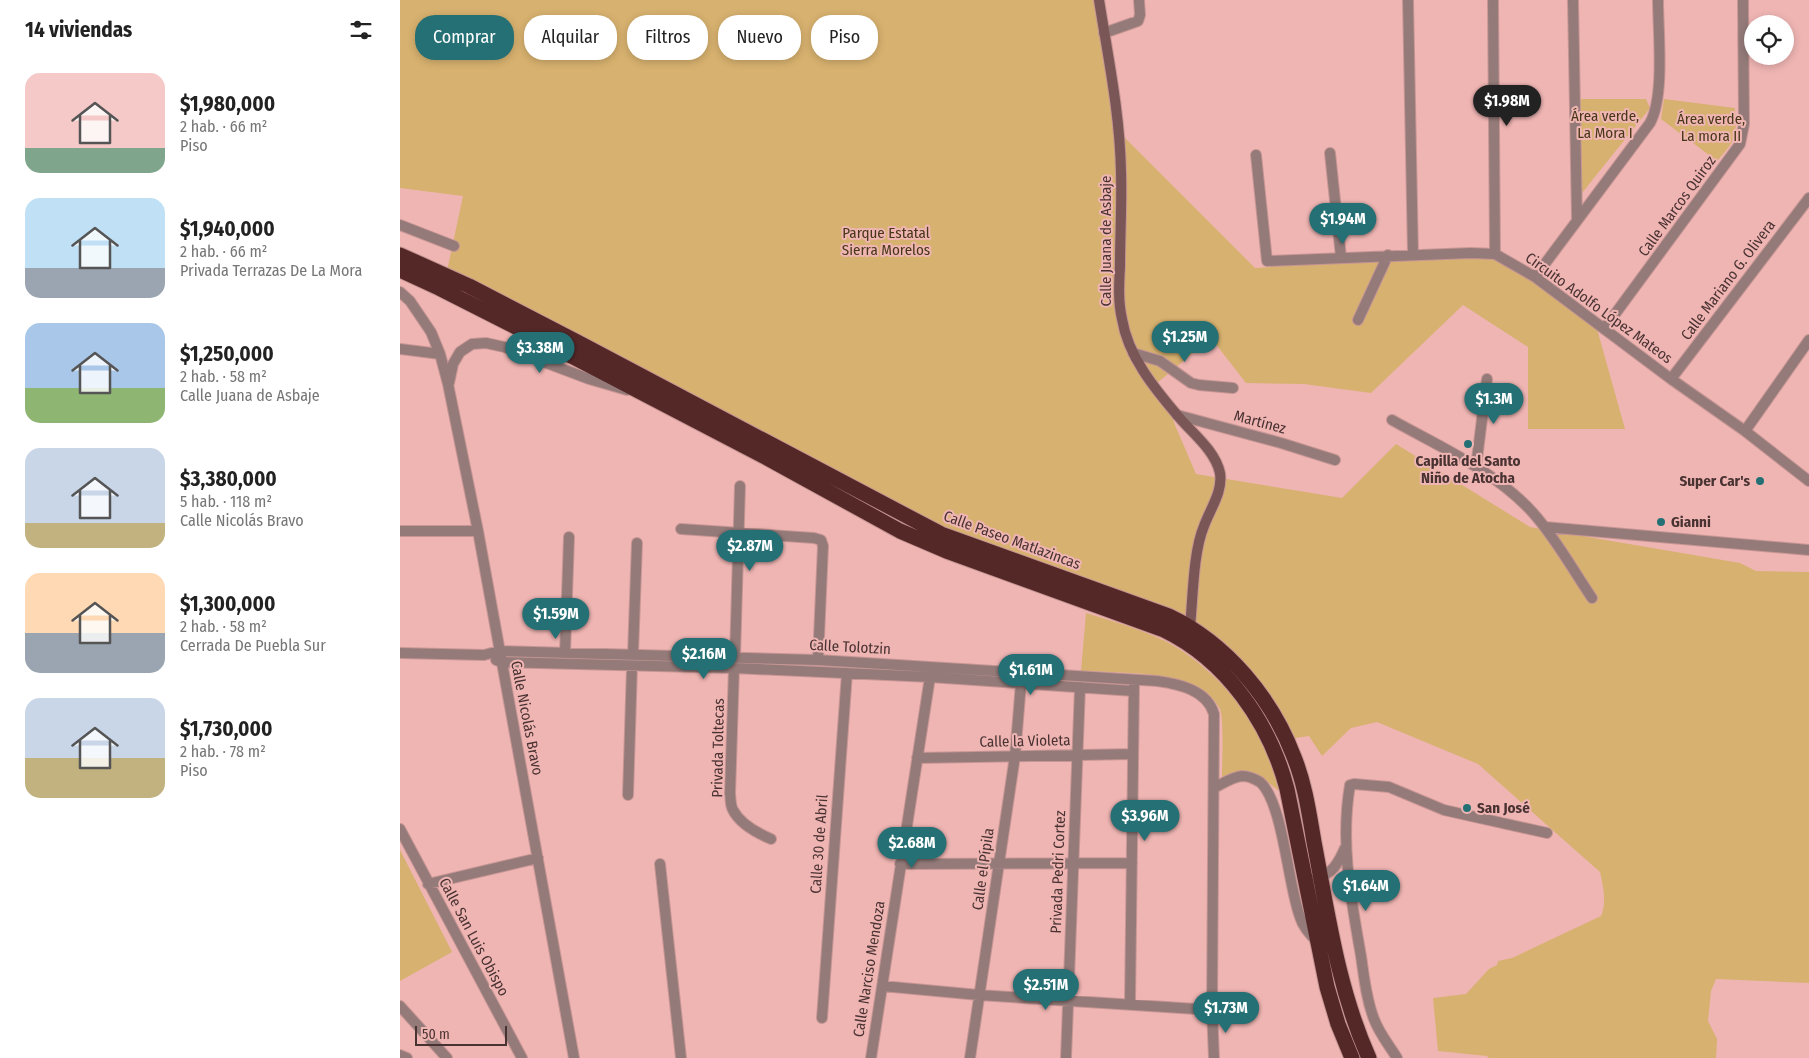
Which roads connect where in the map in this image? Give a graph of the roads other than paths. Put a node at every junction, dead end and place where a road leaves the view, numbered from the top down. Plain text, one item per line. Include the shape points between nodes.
1 (1098, 0) edge
2 (1139, 0) edge
3 (1408, 0) edge
4 (1493, 0) edge
5 (1573, 0) edge
6 (1658, 0) edge
7 (1743, 0) edge
8 (1104, 33) junction
9 (1330, 153) dead end
10 (1256, 154) dead end
11 (1809, 198) edge
12 (1577, 220) junction
13 (400, 225) edge
14 (454, 246) dead end
15 (1495, 254) junction
16 (400, 255) edge
17 (1413, 255) junction
18 (1388, 256) junction
19 (1341, 257) junction
20 (400, 270) edge
21 (1535, 277) junction
22 (400, 292) edge
23 (1358, 320) dead end
24 (1604, 329) junction
25 (1809, 340) edge
26 (400, 349) edge
27 (1133, 353) junction
28 (440, 354) junction
29 (1487, 380) dead end
30 (1672, 380) junction
31 (448, 384) junction
32 (1233, 388) dead end
33 (641, 393) junction
34 (1177, 415) junction
35 (1392, 420) dead end
36 (1745, 432) junction
37 (774, 454) junction
38 (1335, 460) dead end
39 (1476, 467) junction
40 (1809, 481) edge
41 (740, 486) dead end
42 (1545, 528) junction
43 (681, 529) dead end
44 (400, 531) edge
45 (478, 531) junction
46 (738, 533) junction
47 (568, 537) dead end
48 (637, 543) dead end
49 (1809, 550) edge
50 (1592, 598) dead end
51 (1190, 627) junction
52 (400, 653) edge
53 (565, 653) junction
54 (633, 654) junction
55 (500, 657) junction
56 (735, 657) junction
57 (818, 660) junction
58 (632, 666) junction
59 (734, 668) junction
60 (846, 673) junction
61 (930, 677) junction
62 (1021, 683) junction
63 (1134, 685) junction
64 (1080, 687) junction
65 (1134, 754) junction
66 (1015, 756) junction
67 (1078, 756) junction
68 (917, 758) junction
69 (1214, 788) junction
70 (628, 795) dead end
71 (400, 829) edge
72 (1547, 833) dead end
73 (771, 839) dead end
74 (1345, 847) junction
75 (538, 858) junction
76 (999, 863) junction
77 (1074, 863) junction
78 (1132, 863) junction
79 (660, 864) dead end
80 (900, 864) junction
81 (1314, 879) junction
82 (428, 884) junction
83 (1318, 943) junction
84 (882, 986) junction
85 (979, 995) junction
86 (1068, 1000) junction
87 (1130, 1004) junction
88 (400, 1006) edge
89 (1212, 1010) junction
90 (822, 1018) dead end
91 (400, 1055) edge
92 (407, 1058) edge
93 (447, 1058) edge
94 (522, 1058) edge
95 (574, 1058) edge
96 (680, 1058) edge
97 (871, 1058) edge
98 (970, 1058) edge
99 (1066, 1058) edge
100 (1214, 1058) edge
101 (1352, 1058) edge
102 (1369, 1058) edge
103 (1397, 1058) edge

1 - 8 street, Calle Juana de Asbaje
2 - 8 street via 1138,21
3 - 17 street
4 - 15 street
5 - 12 street
6 - 12 street via 1655,115
7 - 24 street, Calle Marcos Quiroz via 1744,124 1740,144
8 - 27 street, Calle Juana de Asbaje via 1120,146 1119,294 1122,319
9 - 19 street
10 - 19 street, Circuito Adolfo López Mateos via 1266,258 1269,261
11 - 30 street, Calle Mariano G. Olivera
12 - 21 street
13 - 14 street
15 - 17 street, Circuito Adolfo López Mateos
15 - 21 street, Circuito Adolfo López Mateos
16 - 37 highway, Calle Paseo Matlazincas via 469,286
17 - 18 street, Circuito Adolfo López Mateos
18 - 19 street, Circuito Adolfo López Mateos
18 - 23 street
20 - 33 highway, Calle Paseo Matlazincas
21 - 24 street, Circuito Adolfo López Mateos
22 - 28 street, Calle Nicolás Bravo via 423,319
24 - 30 street, Circuito Adolfo López Mateos
25 - 36 street
26 - 28 street
27 - 32 street via 1160,361 1191,383
27 - 34 street, Calle Juana de Asbaje
28 - 31 street, Calle Nicolás Bravo
29 - 39 street
30 - 36 street, Circuito Adolfo López Mateos
31 - 33 street, Calle Nicolás Bravo via 460,352 472,344 486,343 589,380
31 - 45 street, Calle Nicolás Bravo
33 - 37 highway, Calle Paseo Matlazincas
34 - 38 street, Martínez
34 - 51 street, Calle Juana de Asbaje via 1211,453 1220,479 1198,547
35 - 39 street
36 - 40 street, Circuito Adolfo López Mateos
37 - 51 highway, Calle Paseo Matlazincas via 941,534 1169,616
37 - 81 highway, Calle Paseo Matlazincas via 900,531 1164,630 1190,644 1241,695 1273,746
39 - 42 street via 1520,499
41 - 46 street
42 - 49 street
42 - 50 street
43 - 46 street
44 - 45 street
45 - 55 street, Calle Nicolás Bravo
46 - 56 street
46 - 57 street via 821,540
47 - 53 street
48 - 54 street
51 - 81 highway, Calle Paseo Matlazincas via 1248,678 1285,734 1302,781
52 - 55 street, Calle Tolotzin
53 - 54 street, Calle Tolotzin
53 - 55 street, Calle Tolotzin
54 - 56 street, Calle Tolotzin
55 - 58 street, Calle Tolotzin
55 - 75 street, Calle Nicolás Bravo
56 - 57 street, Calle Tolotzin
57 - 63 street, Calle Tolotzin
58 - 59 street, Calle Tolotzin
58 - 70 street
59 - 60 street, Calle Tolotzin
59 - 73 street, Privada Toltecas via 731,805 742,821
60 - 61 street, Calle Tolotzin
60 - 90 street, Calle 30 de Abril
61 - 62 street, Calle Tolotzin
61 - 68 street, Calle Narciso Mendoza
62 - 64 street, Calle Tolotzin
62 - 66 street, Calle el Pípila
63 - 64 street, Calle Tolotzin
63 - 65 street
63 - 69 street, Calle Tolotzin via 1156,681 1181,686 1209,702 1214,714
64 - 67 street, Privada Pedri Cortez
65 - 67 street, Calle la Violeta
65 - 78 street
66 - 67 street, Calle la Violeta
66 - 68 street, Calle la Violeta
66 - 76 street, Calle el Pípila
67 - 77 street, Privada Pedri Cortez
68 - 80 street, Calle Narciso Mendoza
69 - 83 street via 1242,776 1254,779 1264,788 1277,819 1299,916
69 - 89 street
71 - 82 street, Calle San Luis Obispo
72 - 74 street via 1444,810 1389,787 1354,784 1350,787
74 - 81 street via 1334,869
74 - 103 street via 1373,1017
75 - 82 street
75 - 95 street, Calle Nicolás Bravo
76 - 77 street
76 - 80 street
76 - 85 street, Calle el Pípila
77 - 78 street
77 - 86 street, Privada Pedri Cortez
78 - 87 street
79 - 96 street
80 - 84 street, Calle Narciso Mendoza
81 - 83 highway, Calle Paseo Matlazincas
81 - 102 highway, Calle Paseo Matlazincas via 1354,1024
82 - 94 street, Calle San Luis Obispo
83 - 101 highway, Calle Paseo Matlazincas via 1332,1007
84 - 85 street
84 - 97 street, Calle Narciso Mendoza
85 - 86 street
85 - 98 street, Calle el Pípila
86 - 87 street
86 - 99 street, Privada Pedri Cortez
87 - 89 street
88 - 93 street
89 - 100 street
91 - 92 street

